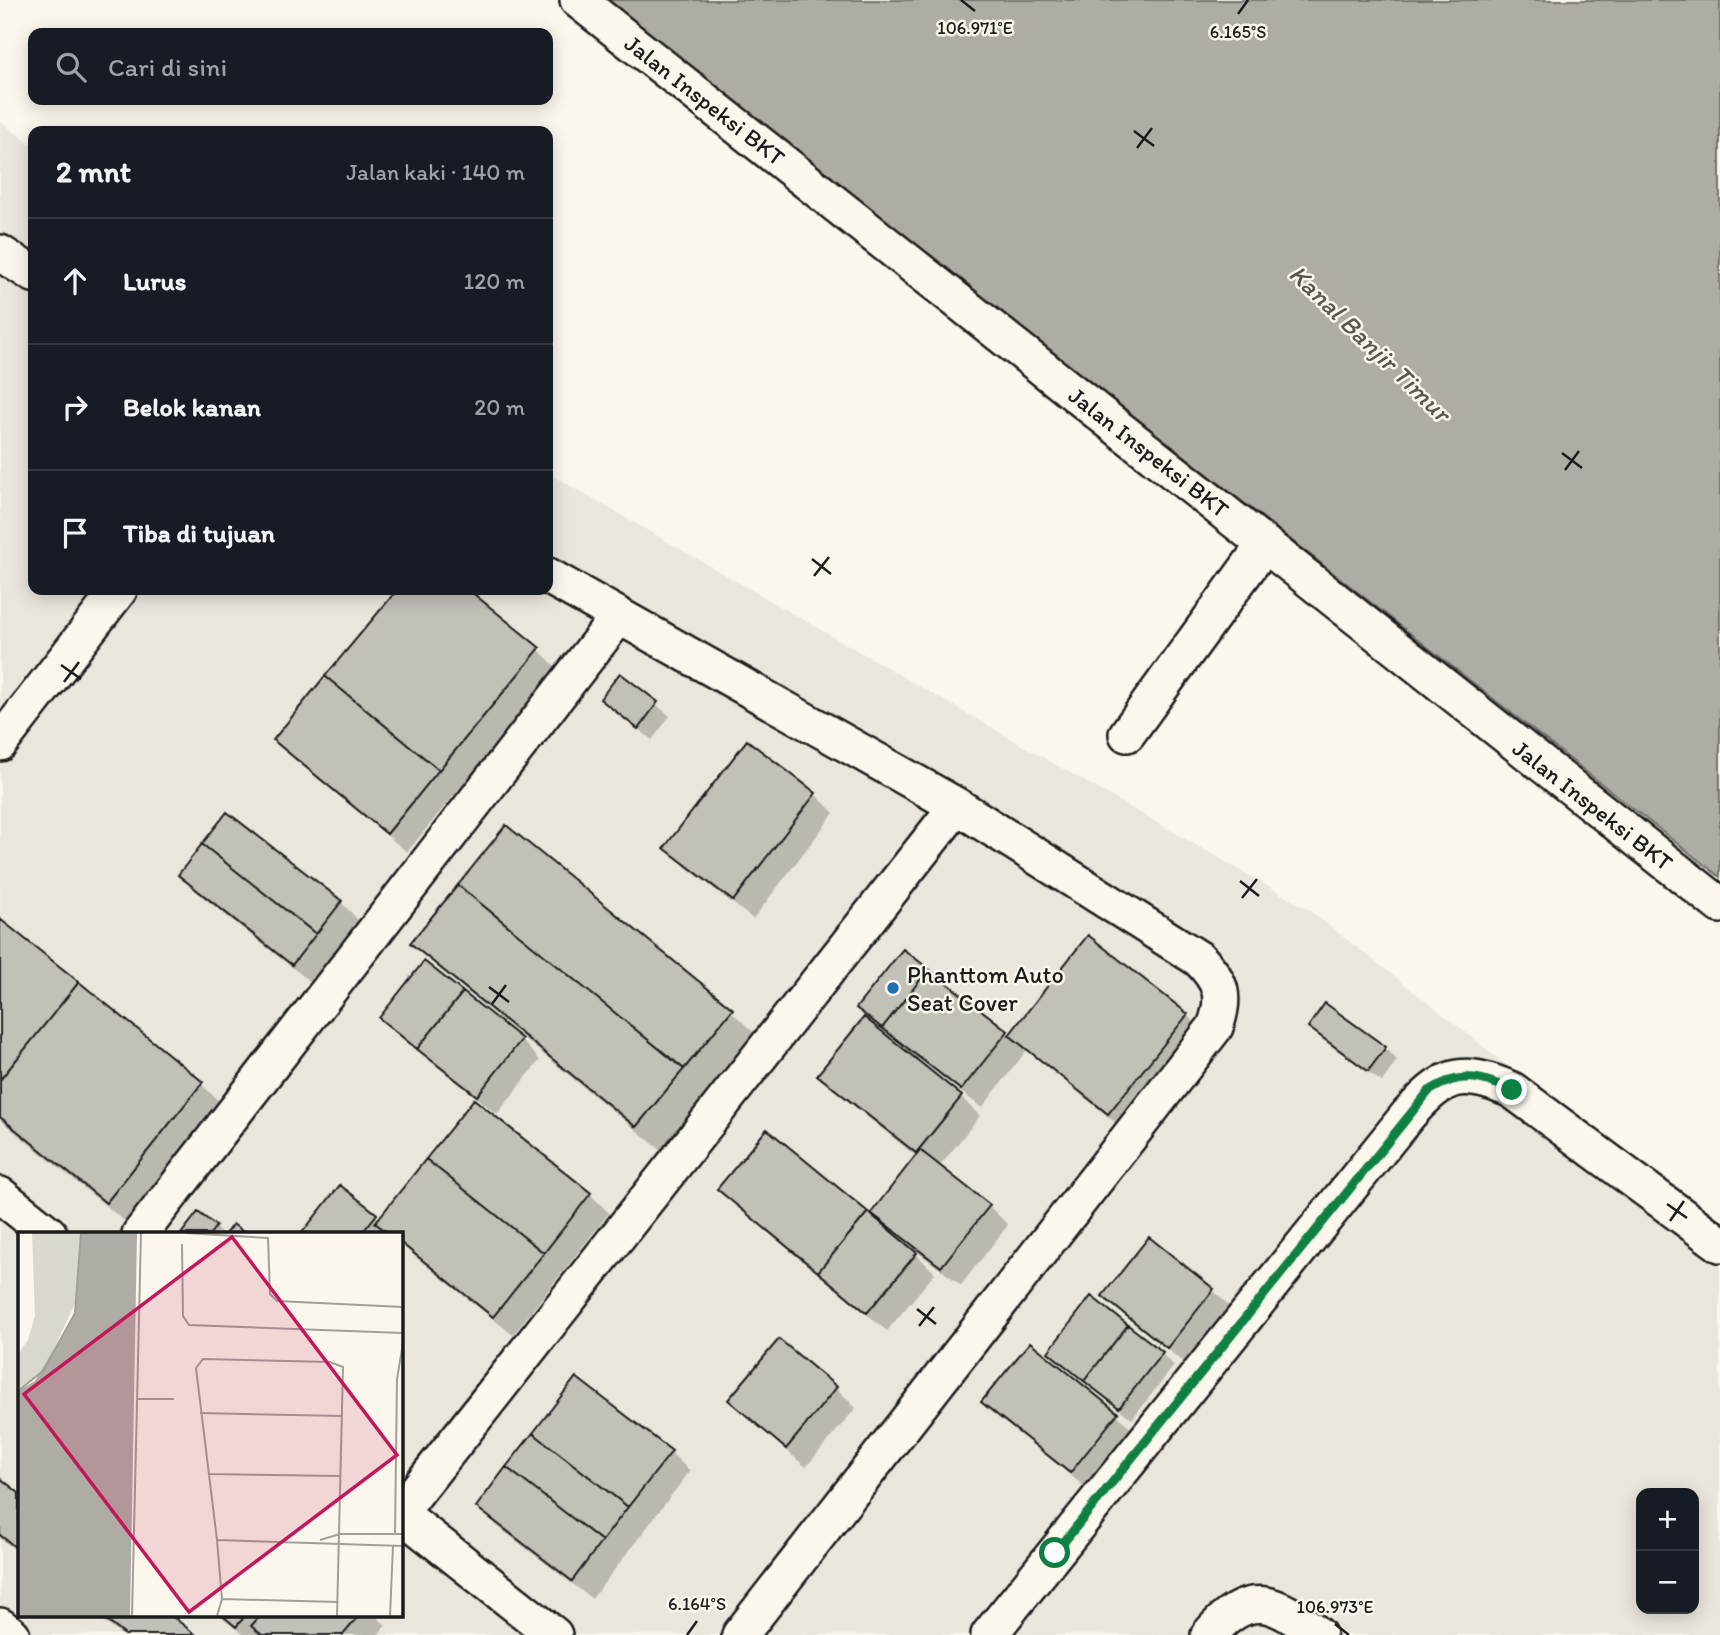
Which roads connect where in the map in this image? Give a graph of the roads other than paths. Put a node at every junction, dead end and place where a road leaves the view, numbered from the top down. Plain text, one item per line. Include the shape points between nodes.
1 (578, 0) edge
2 (0, 253) edge
3 (28, 271) edge
4 (1265, 544) junction
5 (553, 579) edge
6 (115, 595) edge
7 (619, 616) junction
8 (1127, 734) dead end
9 (0, 743) edge
10 (957, 806) junction
11 (1720, 905) edge
12 (0, 1195) edge
13 (46, 1232) edge
14 (142, 1232) edge
15 (1720, 1244) edge
16 (402, 1511) edge
17 (402, 1513) edge
18 (0, 1626) edge
19 (12, 1635) edge
20 (554, 1635) edge
21 (740, 1635) edge
22 (989, 1635) edge
23 (1209, 1635) edge
24 (1318, 1635) edge

1 - 4 street, Jalan Inspeksi BKT
2 - 3 street
4 - 8 street
4 - 11 street, Jalan Inspeksi BKT
5 - 7 street
6 - 9 street
7 - 10 street
7 - 14 street
10 - 16 street
10 - 21 street via 1199,959 1213,973 1222,1008 1215,1027
12 - 13 street
15 - 22 street via 1512,1090 1477,1077 1440,1084 1408,1115
17 - 20 street
18 - 19 street
23 - 24 street via 1253,1603 1289,1612

